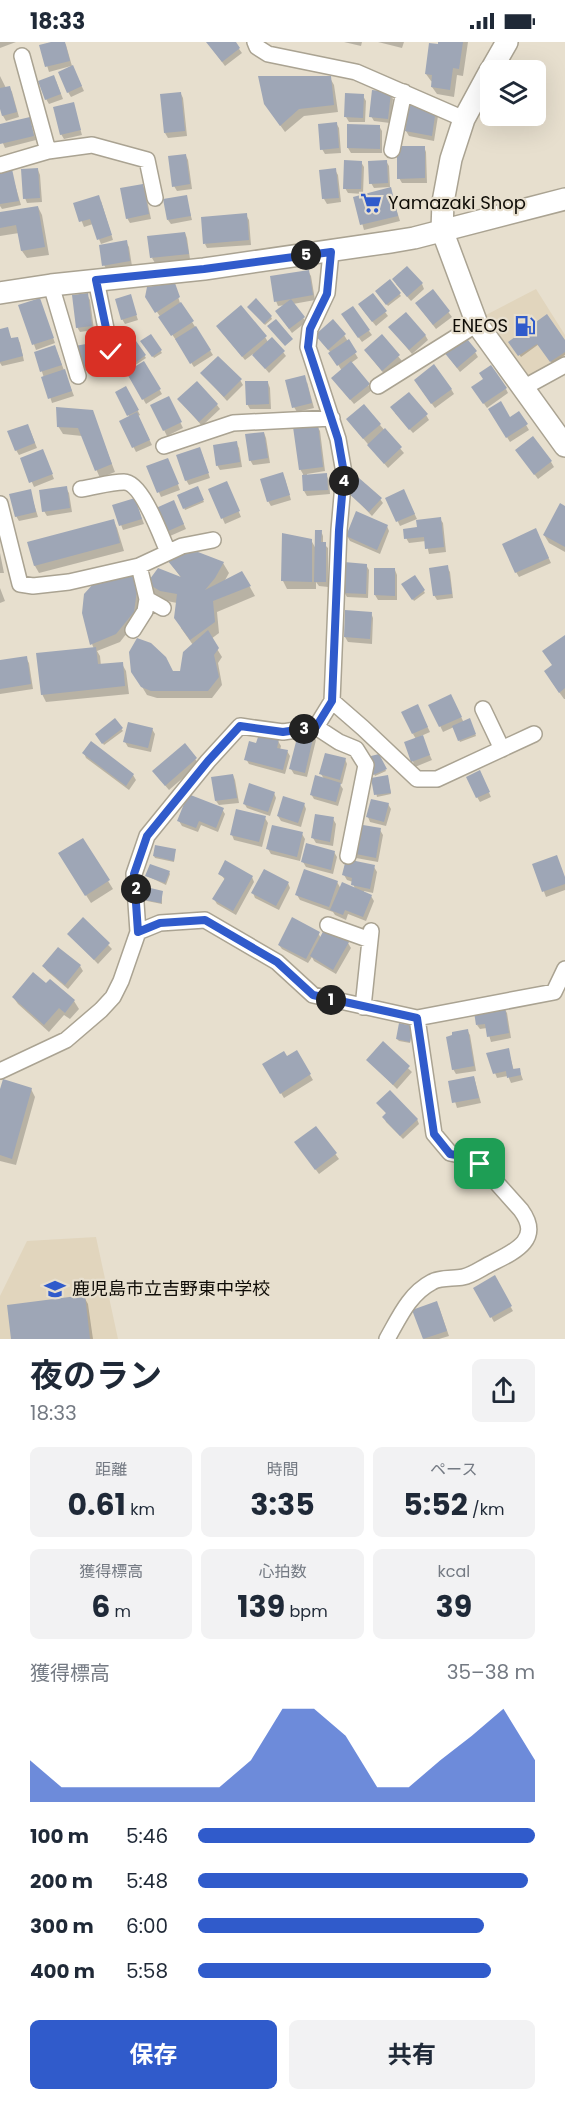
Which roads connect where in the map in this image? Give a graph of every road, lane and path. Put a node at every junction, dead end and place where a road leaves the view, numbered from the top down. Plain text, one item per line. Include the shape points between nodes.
1 (255, 42) edge
2 (507, 42) edge
3 (22, 56) dead end
4 (497, 60) edge
5 (480, 91) edge
6 (404, 92) junction
7 (464, 119) junction
8 (392, 150) dead end
9 (48, 151) junction
10 (0, 165) edge
11 (155, 198) dead end
12 (565, 199) edge
13 (442, 230) junction
14 (331, 252) junction
15 (96, 280) junction
16 (51, 285) junction
17 (0, 293) edge
18 (477, 324) junction
19 (111, 352) dead end
20 (565, 365) edge
21 (78, 376) dead end
22 (378, 386) dead end
23 (523, 388) junction
24 (332, 418) junction
25 (164, 446) dead end
26 (565, 446) edge
27 (81, 489) dead end
28 (0, 504) edge
29 (213, 540) dead end
30 (168, 552) junction
31 (139, 566) junction
32 (147, 599) junction
33 (163, 608) dead end
34 (133, 630) dead end
35 (332, 701) junction
36 (483, 709) dead end
37 (316, 727) junction
38 (534, 734) dead end
39 (502, 748) junction
40 (348, 856) dead end
41 (328, 925) dead end
42 (138, 932) junction
43 (565, 969) edge
44 (363, 1007) junction
45 (417, 1018) junction
46 (0, 1071) edge
47 (387, 1339) edge

1 - 6 street via 268,54 356,72
2 - 4 street
3 - 9 street
5 - 7 street
6 - 7 street
6 - 8 street
7 - 13 street via 445,186
9 - 10 street
9 - 11 street via 92,146 147,160
12 - 13 street
13 - 14 street
13 - 18 street
14 - 15 street
14 - 24 street via 327,294 310,329 308,347
15 - 16 street
15 - 19 street
16 - 17 street
16 - 21 street
18 - 22 street
18 - 23 street
20 - 23 street
23 - 26 street
24 - 25 street via 233,423
24 - 35 street via 344,473
27 - 30 street via 126,482 134,485
28 - 31 street via 20,584 69,582
29 - 30 street
30 - 31 street
31 - 32 street
32 - 33 street
32 - 34 street via 145,611
35 - 37 street
35 - 39 street via 417,779 437,779
36 - 39 street
37 - 40 street via 356,749 366,765
37 - 42 street via 283,732 240,726 208,761 147,836 134,874
38 - 39 street
41 - 44 street via 371,935
42 - 44 street via 160,923 205,920 277,962 313,995
42 - 46 street via 121,981 101,1010 66,1040
43 - 45 street via 554,992
44 - 45 street
45 - 47 street via 434,1134 450,1154 469,1157 480,1164 527,1218 529,1230 524,1243 509,1254 465,1277 433,1281 412,1296

